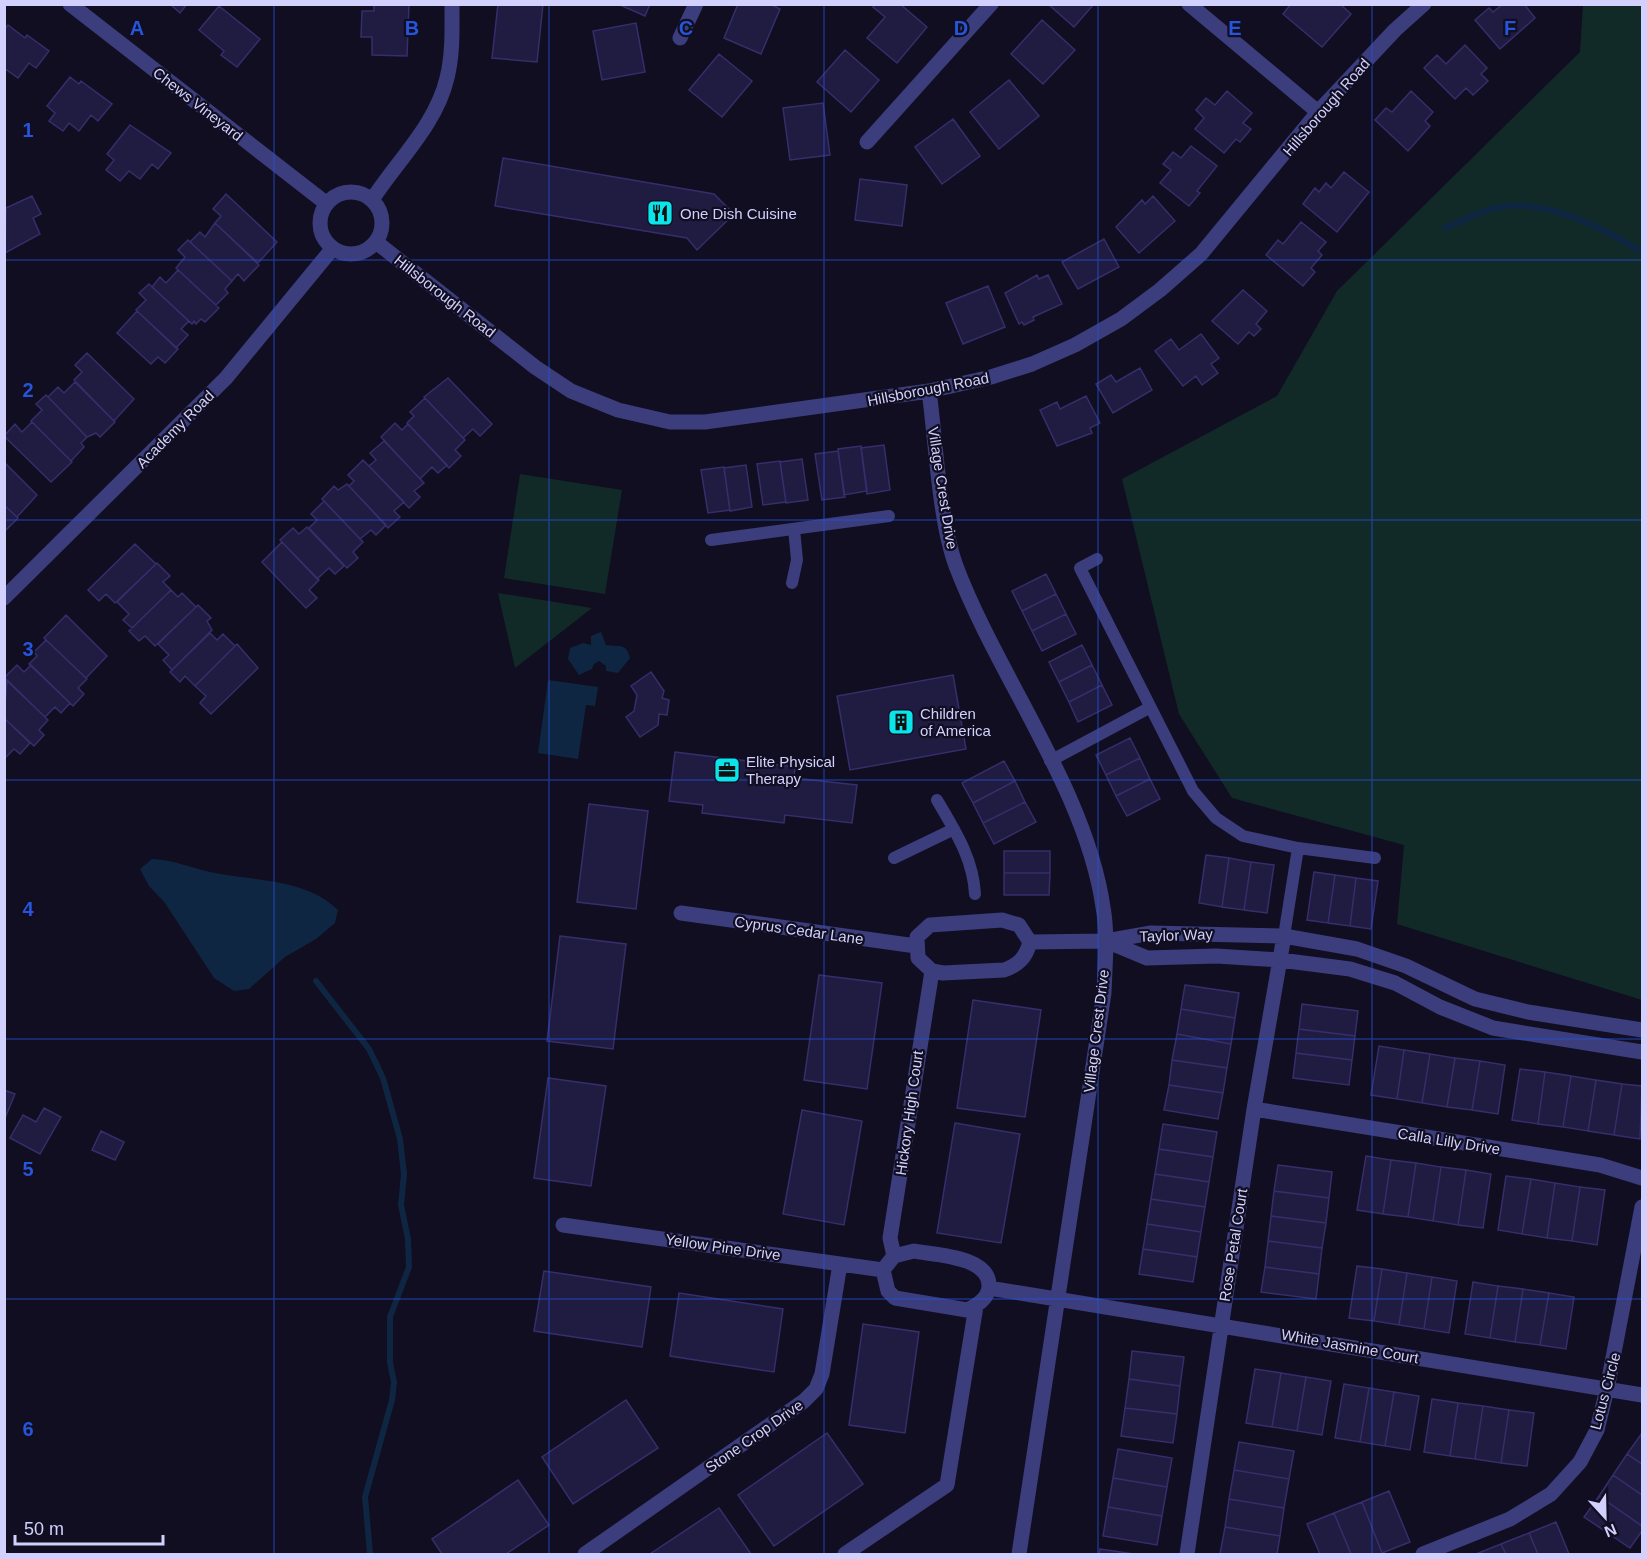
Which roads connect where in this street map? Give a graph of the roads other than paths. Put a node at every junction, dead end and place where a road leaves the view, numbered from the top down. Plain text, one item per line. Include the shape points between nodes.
1 (70, 4) edge
2 (452, 4) edge
3 (696, 4) edge
4 (992, 4) edge
5 (1189, 4) edge
6 (1424, 4) edge
7 (680, 38) dead end
8 (1318, 112) junction
9 (867, 142) dead end
10 (372, 200) junction
11 (327, 204) junction
12 (376, 242) junction
13 (333, 248) junction
14 (929, 391) junction
15 (890, 516) dead end
16 (794, 529) junction
17 (711, 540) dead end
18 (1097, 559) dead end
19 (792, 583) dead end
20 (4, 598) edge
21 (1149, 708) junction
22 (1050, 761) junction
23 (937, 800) dead end
24 (954, 829) junction
25 (1298, 848) junction
26 (894, 858) dead end
27 (1375, 858) dead end
28 (975, 894) dead end
29 (681, 913) dead end
30 (1284, 936) junction
31 (1106, 941) junction
32 (1030, 942) junction
33 (916, 946) junction
34 (1280, 960) junction
35 (932, 971) junction
36 (1642, 1030) edge
37 (1642, 1052) edge
38 (1254, 1109) junction
39 (1642, 1178) edge
40 (1642, 1207) edge
41 (563, 1225) dead end
42 (894, 1256) junction
43 (840, 1264) junction
44 (883, 1270) junction
45 (989, 1288) junction
46 (1058, 1298) junction
47 (976, 1306) junction
48 (1221, 1324) junction
49 (1607, 1389) junction
50 (1642, 1395) edge
51 (585, 1554) edge
52 (845, 1554) edge
53 (1019, 1554) edge
54 (1187, 1554) edge
55 (1423, 1554) edge

1 - 11 street, Chews Vineyard
2 - 10 street via 452,49 439,103
3 - 7 street
4 - 9 street
5 - 8 street
6 - 8 street, Hillsborough Road
8 - 14 street, Hillsborough Road via 1201,254 1121,319 1032,364
10 - 11 street via 363,195 344,194
10 - 12 street via 382,225
11 - 13 street via 322,213 322,232
12 - 13 street via 351,254
12 - 14 street, Hillsborough Road via 535,367 571,391 618,410 670,422 705,422
13 - 20 street, Academy Road via 226,378
14 - 22 street, Village Crest Drive via 955,564
15 - 16 lane
16 - 17 lane
16 - 19 lane via 797,560
18 - 21 lane via 1080,568
21 - 22 lane
21 - 25 lane via 1193,792 1216,818 1243,836
22 - 31 street, Village Crest Drive via 1083,832 1096,872
23 - 24 lane
24 - 26 lane
24 - 28 lane via 973,871
25 - 27 lane
25 - 30 lane
29 - 33 street, Cyprus Cedar Lane
30 - 31 street, Taylor Way via 1151,933
30 - 34 street, Rose Petal Court
30 - 36 street, Taylor Way via 1357,949 1406,966 1475,999
31 - 32 street
31 - 34 street, Taylor Way via 1147,958 1216,956
31 - 46 street, Village Crest Drive via 1104,993
32 - 33 street via 1026,933 1011,922 971,921 930,925 918,937
32 - 35 street via 1020,961 1004,970
33 - 35 street via 918,958
34 - 37 street, Taylor Way via 1350,969 1395,983 1440,1007 1493,1028
34 - 38 street, Rose Petal Court
35 - 42 street, Hickory High Court via 890,1239
38 - 39 street, Calla Lilly Drive via 1600,1165
38 - 48 street, Rose Petal Court
40 - 49 street, Lotus Circle
41 - 43 street, Yellow Pine Drive
42 - 44 street
42 - 45 street via 914,1251 967,1260 982,1271
43 - 44 street, Yellow Pine Drive
43 - 51 street, Stone Crop Drive via 822,1374 816,1389
44 - 47 street via 888,1291 895,1298 958,1310
45 - 46 street
45 - 47 street
46 - 48 street, White Jasmine Court
46 - 53 street, Village Crest Drive
47 - 52 street via 947,1485
48 - 49 street, White Jasmine Court
48 - 54 street, Rose Petal Court
49 - 50 street, White Jasmine Court
49 - 55 street, Lotus Circle via 1597,1430 1580,1462 1551,1494 1510,1519

